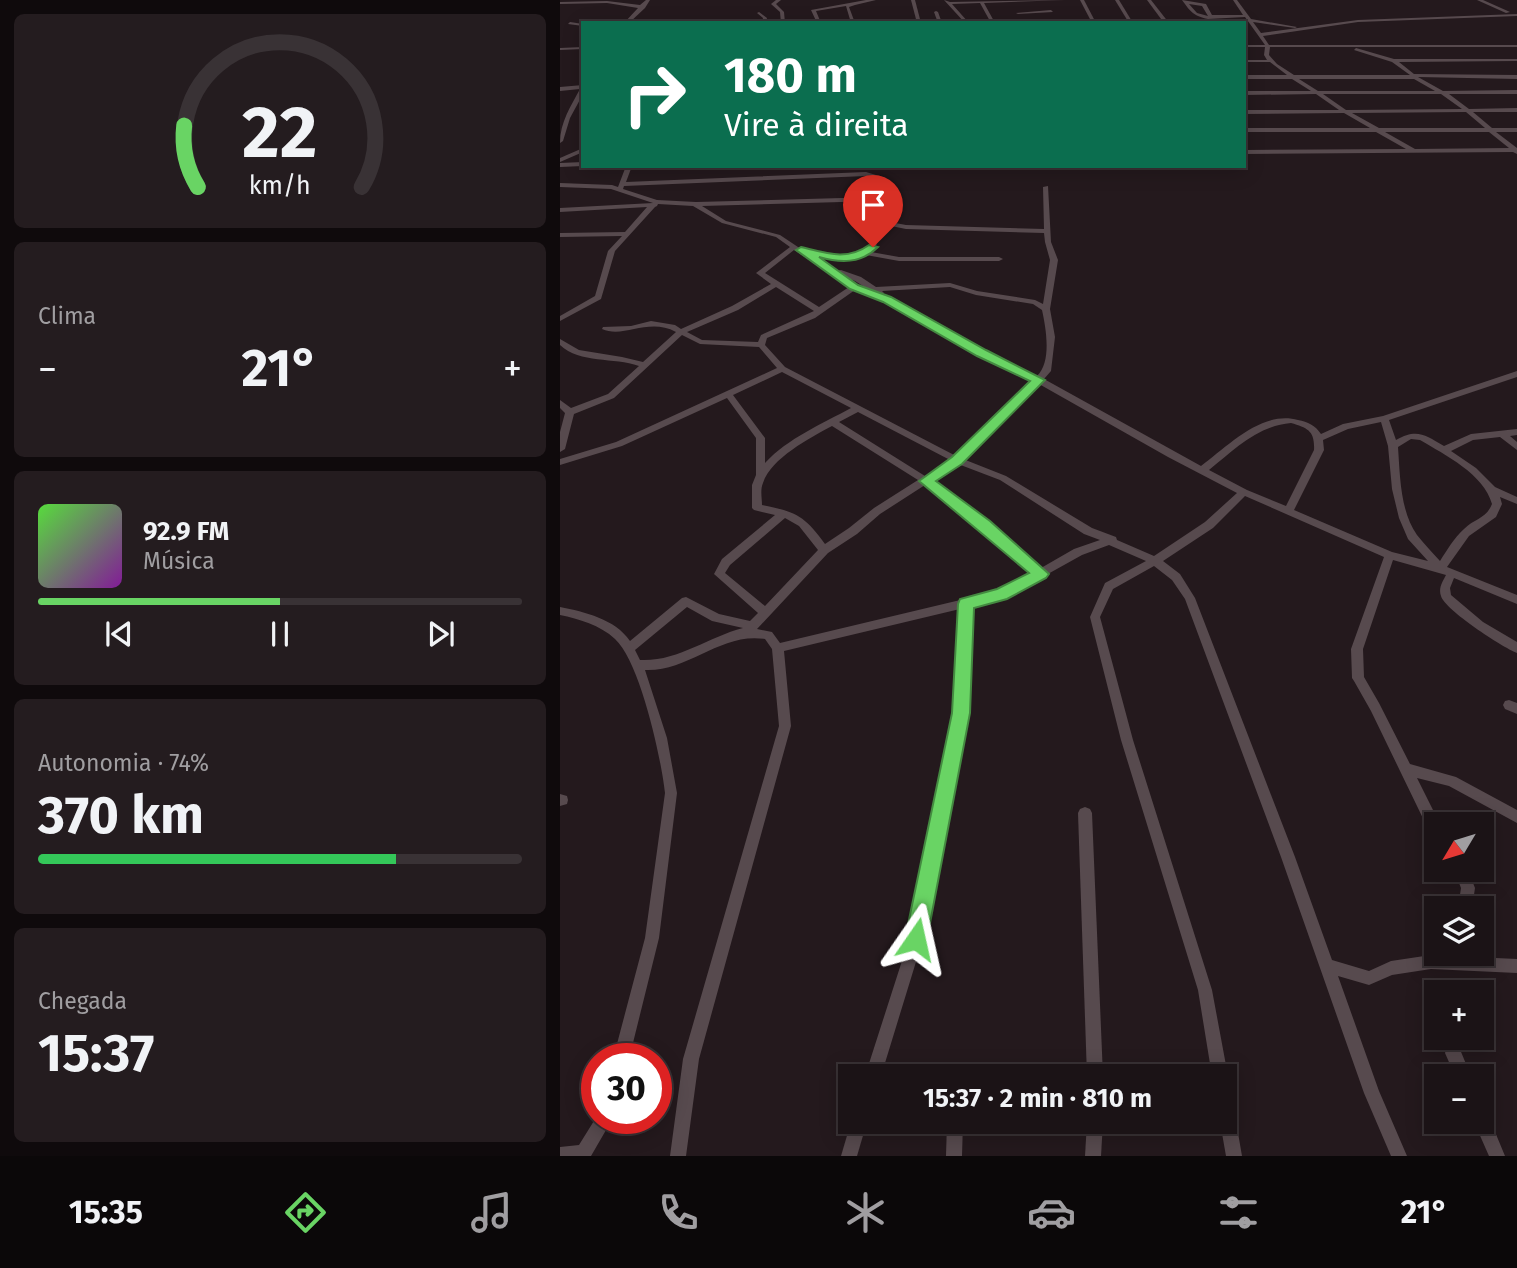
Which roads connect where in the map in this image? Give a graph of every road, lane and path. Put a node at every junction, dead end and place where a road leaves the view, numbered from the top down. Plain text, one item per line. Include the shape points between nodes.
1 (648, 0) edge
2 (779, 0) edge
3 (873, 0) edge
4 (913, 0) edge
5 (1046, 0) edge
6 (1063, 0) edge
7 (1082, 0) edge
8 (1117, 0) edge
9 (1149, 0) edge
10 (1235, 0) edge
11 (1479, 0) edge
12 (859, 1) edge
13 (947, 1) edge
14 (980, 1) edge
15 (1013, 1) edge
16 (1184, 1) edge
17 (560, 4) edge
18 (643, 7) junction
19 (1051, 11) junction
20 (936, 12) dead end
21 (759, 13) dead end
22 (1018, 13) junction
23 (1517, 15) edge
24 (1213, 20) edge
25 (1249, 20) junction
26 (628, 21) edge
27 (764, 21) edge
28 (783, 21) edge
29 (817, 21) edge
30 (852, 21) edge
31 (918, 21) edge
32 (939, 21) edge
33 (966, 21) edge
34 (992, 21) edge
35 (1021, 21) edge
36 (1057, 21) edge
37 (1093, 21) edge
38 (1130, 21) edge
39 (1165, 21) edge
40 (570, 23) dead end
41 (581, 25) edge
42 (1301, 29) junction
43 (1259, 35) junction
44 (1246, 46) edge
45 (1268, 46) junction
46 (1337, 46) junction
47 (1517, 46) edge
48 (581, 48) edge
49 (560, 49) edge
50 (1517, 60) edge
51 (1246, 61) edge
52 (1271, 61) junction
53 (1394, 61) junction
54 (1293, 76) junction
55 (1413, 76) junction
56 (1246, 77) edge
57 (1517, 77) edge
58 (581, 88) edge
59 (560, 89) edge
60 (581, 91) edge
61 (1318, 92) junction
62 (1517, 92) edge
63 (1246, 93) edge
64 (1444, 93) junction
65 (581, 104) edge
66 (571, 105) junction
67 (1469, 109) junction
68 (1517, 110) edge
69 (1246, 111) edge
70 (1346, 112) junction
71 (581, 117) dead end
72 (567, 118) junction
73 (1246, 130) edge
74 (1492, 130) junction
75 (1517, 130) edge
76 (1381, 131) junction
77 (560, 141) edge
78 (581, 151) edge
79 (1415, 151) junction
80 (1516, 151) edge
81 (1246, 152) edge
82 (560, 159) edge
83 (581, 164) edge
84 (560, 165) edge
85 (628, 168) edge
86 (777, 168) edge
87 (774, 178) junction
88 (560, 185) edge
89 (622, 186) junction
90 (1046, 187) dead end
91 (882, 199) junction
92 (667, 204) junction
93 (694, 204) junction
94 (652, 206) junction
95 (560, 210) edge
96 (880, 215) junction
97 (1047, 231) junction
98 (626, 234) junction
99 (560, 235) edge
100 (798, 248) junction
101 (867, 253) junction
102 (999, 259) dead end
103 (828, 270) junction
104 (776, 284) junction
105 (854, 287) junction
106 (876, 289) junction
107 (887, 299) junction
108 (1046, 309) junction
109 (818, 310) junction
110 (560, 319) edge
111 (606, 330) dead end
112 (681, 332) junction
113 (560, 341) edge
114 (761, 345) junction
115 (643, 365) junction
116 (782, 369) junction
117 (1517, 374) edge
118 (1039, 380) junction
119 (729, 395) junction
120 (560, 403) edge
121 (858, 408) junction
122 (570, 412) junction
123 (1384, 419) junction
124 (833, 422) junction
125 (1517, 432) edge
126 (1503, 435) junction
127 (1320, 438) junction
128 (1393, 446) junction
129 (1517, 447) edge
130 (560, 449) edge
131 (1443, 451) junction
132 (957, 460) junction
133 (560, 462) edge
134 (1203, 470) junction
135 (761, 475) junction
136 (926, 481) junction
137 (1494, 489) junction
138 (1244, 492) junction
139 (1517, 501) edge
140 (1289, 511) junction
141 (784, 513) junction
142 (1112, 540) junction
143 (824, 550) junction
144 (1390, 555) junction
145 (1155, 561) junction
146 (1446, 570) junction
147 (1041, 574) junction
148 (1517, 600) edge
149 (966, 604) junction
150 (560, 611) edge
151 (765, 612) junction
152 (750, 629) junction
153 (778, 648) junction
154 (1517, 648) edge
155 (628, 649) junction
156 (637, 665) junction
157 (1405, 769) junction
158 (1427, 812) edge
159 (1085, 813) dead end
160 (1517, 817) edge
161 (1424, 960) edge
162 (1494, 964) edge
163 (1326, 966) junction
164 (1517, 966) edge
165 (625, 1043) edge
166 (1453, 1053) dead end
167 (877, 1064) edge
168 (1095, 1064) edge
169 (1218, 1064) edge
170 (1458, 1064) edge
171 (595, 1134) edge
172 (855, 1134) edge
173 (955, 1134) edge
174 (1094, 1134) edge
175 (1230, 1134) edge
176 (1488, 1134) edge
177 (560, 1154) edge
178 (583, 1155) edge
179 (678, 1156) edge
180 (849, 1156) edge
181 (954, 1156) edge
182 (1093, 1156) edge
183 (1234, 1156) edge
184 (1399, 1156) edge
185 (1497, 1156) edge

1 - 18 street
2 - 28 street via 773,4 782,12
3 - 12 street
4 - 31 street
5 - 6 street
5 - 15 street
5 - 19 street
7 - 37 street
8 - 38 street
9 - 39 street
10 - 25 street
11 - 23 street
12 - 29 street via 813,10
12 - 30 street via 847,8
13 - 14 street
13 - 33 street
14 - 15 street
14 - 34 street
15 - 22 street
16 - 24 street via 1195,14
16 - 24 street via 1204,5
17 - 18 street via 607,2
18 - 26 street
19 - 22 street
19 - 36 street
20 - 32 street
21 - 27 street
22 - 35 street
23 - 42 street via 1358,21
24 - 25 street
25 - 42 street
25 - 43 street
40 - 41 street
42 - 43 street
43 - 45 street
44 - 45 street
45 - 46 street
45 - 52 street via 1265,51
46 - 47 street
46 - 53 street
48 - 49 street
50 - 53 street
51 - 52 street
52 - 54 street
53 - 55 street
54 - 55 street
54 - 56 street
54 - 61 street
55 - 57 street
55 - 64 street
58 - 59 street
60 - 66 street
61 - 63 street
61 - 64 street
61 - 70 street
62 - 64 street
64 - 67 street
65 - 66 street
66 - 72 street
67 - 68 street
67 - 70 street
67 - 74 street
69 - 70 street
70 - 76 street
71 - 72 street
72 - 77 street
73 - 76 street
74 - 75 street
74 - 76 street
74 - 80 street
76 - 79 street
78 - 82 street
79 - 80 street
79 - 81 street
83 - 84 street
85 - 89 street
86 - 87 street
87 - 89 street
87 - 91 street via 878,176 884,179
88 - 89 street
89 - 92 street
90 - 97 street
91 - 93 street
91 - 96 street
92 - 93 street
92 - 94 street
93 - 100 street via 724,222 778,236
94 - 95 street
94 - 98 street
96 - 97 street via 888,224 906,228
96 - 101 street via 876,239
97 - 108 street via 1054,260
98 - 99 street
98 - 110 street via 611,251 598,297
100 - 101 street via 837,258
100 - 103 street
100 - 104 street via 760,273
101 - 102 street via 899,258
103 - 105 street
103 - 106 street
104 - 109 street
104 - 112 street
105 - 107 street
105 - 109 street
106 - 107 street
106 - 108 street via 950,285 1035,302
107 - 118 street
108 - 118 street via 1051,337 1047,371
109 - 114 street via 764,337
111 - 112 street via 646,323
112 - 114 street via 700,342
112 - 115 street
113 - 115 street via 572,352
114 - 116 street
115 - 122 street via 611,396
116 - 119 street
116 - 121 street
117 - 123 street
118 - 132 street
118 - 134 street
119 - 133 street via 611,447
119 - 135 street via 760,438
120 - 122 street
121 - 124 street
121 - 132 street
122 - 130 street
123 - 127 street via 1346,426
123 - 128 street
124 - 135 street via 783,452
124 - 136 street
125 - 126 street
126 - 129 street
126 - 131 street via 1471,437
127 - 134 street via 1313,428 1287,419 1255,430
127 - 140 street via 1320,450
128 - 131 street via 1416,436
128 - 146 street via 1404,518 1412,536
131 - 137 street
132 - 136 street
132 - 142 street via 1003,478 1066,519
134 - 138 street
135 - 141 street via 757,508
136 - 143 street
136 - 147 street
137 - 139 street
137 - 146 street via 1493,515 1470,528
138 - 140 street
138 - 145 street via 1209,525
140 - 144 street
141 - 143 street via 809,528
141 - 151 street via 720,568 719,575
142 - 145 street
142 - 147 street via 1078,552
143 - 151 street
144 - 146 street
144 - 157 street via 1357,649 1358,678
145 - 163 street via 1175,577 1190,598
145 - 169 street via 1109,586 1095,617 1127,740 1205,990
146 - 148 street
146 - 154 street via 1446,597
147 - 149 street via 1001,595
149 - 153 street
149 - 167 street via 956,746 916,939
150 - 155 street via 596,622 623,640
151 - 152 street
152 - 153 street via 768,635
152 - 155 street via 716,618 686,601
152 - 156 street via 670,664
153 - 179 street via 785,726 691,1059
155 - 156 street
156 - 165 street via 670,773 671,793 652,938
157 - 158 street
157 - 160 street via 1452,781
159 - 168 street
161 - 163 street via 1368,978
162 - 164 street
163 - 184 street
166 - 170 street
171 - 178 street
172 - 180 street
173 - 181 street
174 - 182 street
175 - 183 street
176 - 185 street
177 - 178 street

